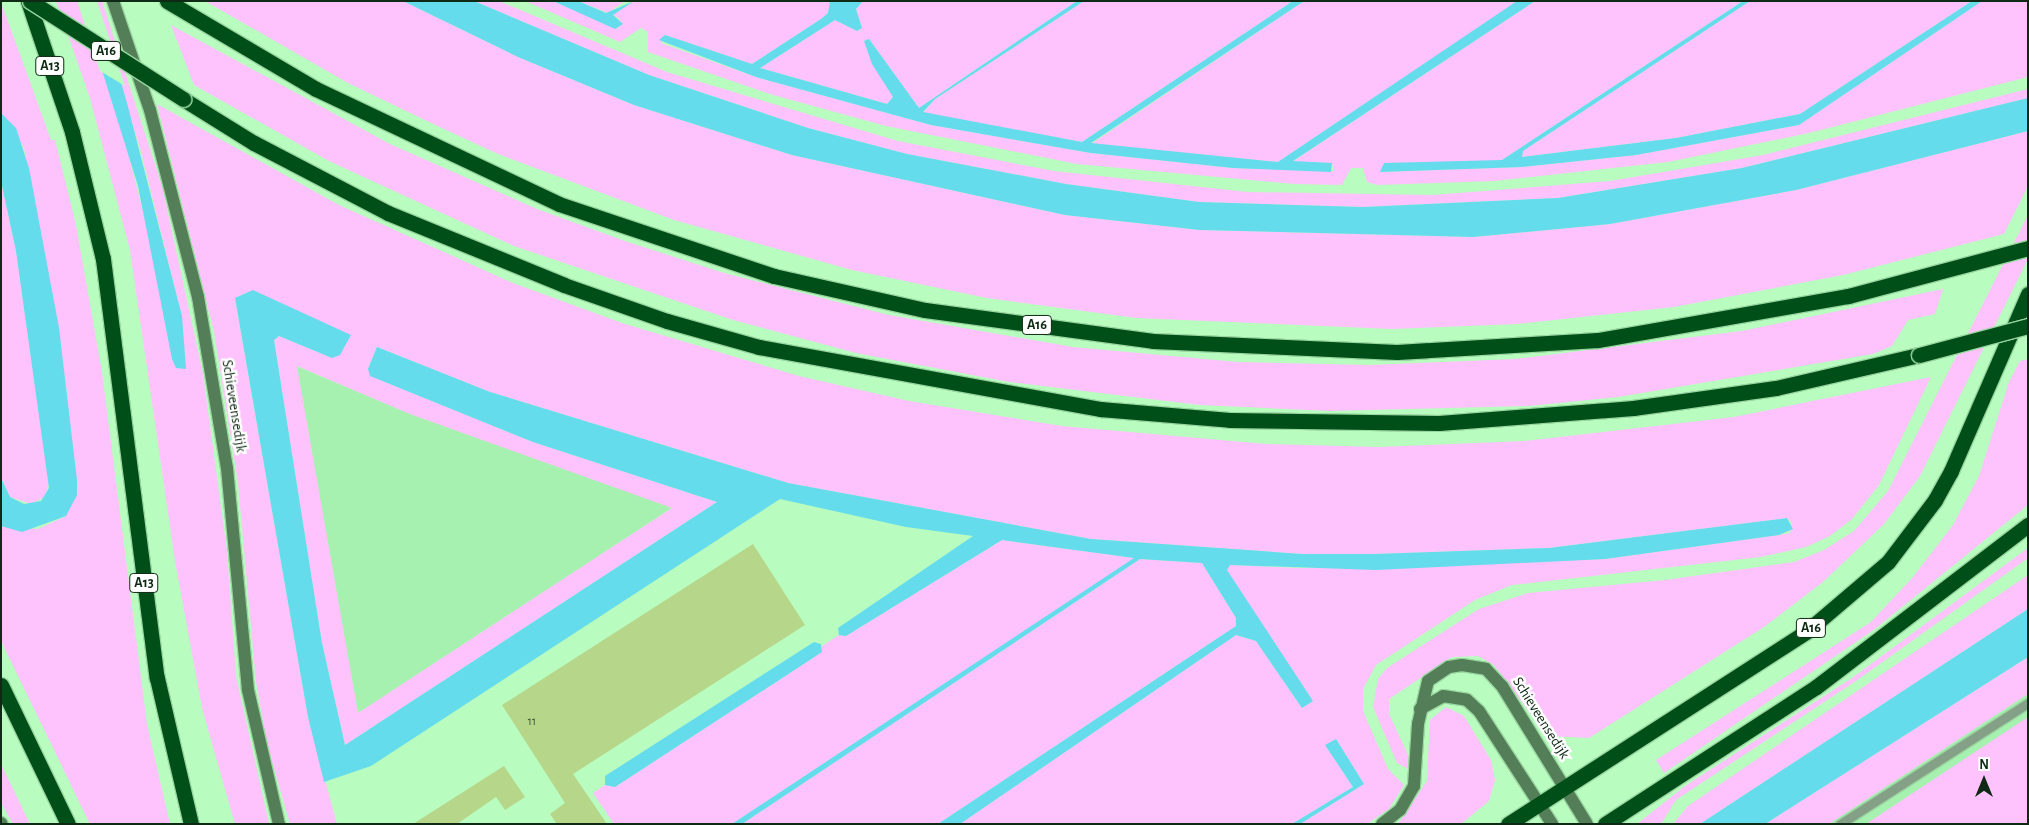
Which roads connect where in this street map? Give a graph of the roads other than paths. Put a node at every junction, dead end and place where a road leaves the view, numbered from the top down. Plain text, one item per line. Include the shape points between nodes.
1 (29, 1) edge
2 (114, 1) edge
3 (167, 1) edge
4 (2028, 248) edge
5 (2028, 294) edge
6 (2028, 326) edge
7 (2028, 525) edge
8 (1, 685) edge
9 (2028, 703) edge
10 (1420, 708) junction
11 (180, 787) junction
12 (1566, 789) junction
13 (1540, 805) junction
14 (67, 822) edge
15 (191, 824) edge
16 (198, 824) edge
17 (279, 824) edge
18 (1382, 824) edge
19 (1508, 824) edge
20 (1552, 824) edge
21 (1587, 824) edge
22 (1605, 824) edge
23 (1840, 824) edge

1 - 6 highway, A16, bridge via 254,143 388,213 564,286 667,321 759,347 1100,409 1230,420 1439,423 1634,408 1767,389 1919,355
1 - 11 highway, A13 via 72,132 104,259 156,668
2 - 17 street, Schieveensedijk via 150,110 198,297 227,468 248,690
3 - 4 highway, A16 via 316,89 560,204 774,276 925,310 1153,341 1397,352 1490,350 1598,340 1848,296
5 - 12 highway, A16 via 1947,478 1888,562 1807,631
7 - 22 highway via 1816,687
8 - 14 highway
9 - 23 lane
10 - 12 street, Schieveensedijk via 1428,681 1436,674 1462,665 1486,669 1502,686
10 - 13 street via 1443,696 1467,700 1479,711
10 - 18 street, Schieveensedijk via 1414,786 1400,810
11 - 15 highway, A13
11 - 16 highway, A13
12 - 13 highway
12 - 21 street, Schieveensedijk
13 - 19 highway
13 - 20 street

